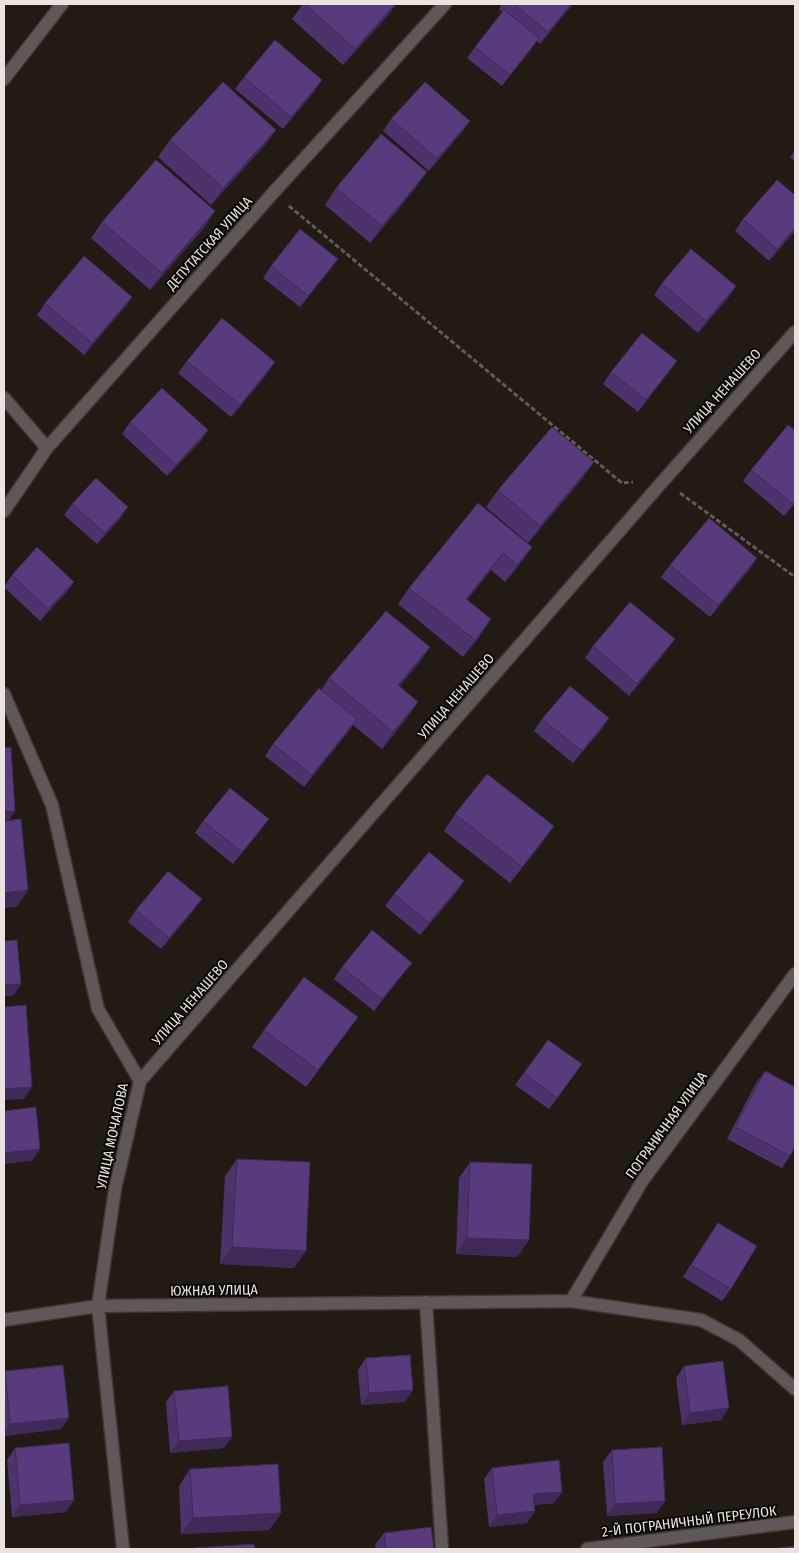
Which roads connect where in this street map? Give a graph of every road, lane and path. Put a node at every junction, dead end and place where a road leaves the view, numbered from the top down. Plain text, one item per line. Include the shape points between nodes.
1 (62, 4) edge
2 (445, 4) edge
3 (4, 80) edge
4 (273, 193) junction
5 (795, 332) edge
6 (4, 398) edge
7 (47, 448) junction
8 (663, 481) junction
9 (4, 510) edge
10 (795, 577) edge
11 (4, 694) edge
12 (795, 974) edge
13 (140, 1081) junction
14 (571, 1301) junction
15 (426, 1302) junction
16 (98, 1306) junction
17 (4, 1320) edge
18 (795, 1389) edge
19 (795, 1522) edge
20 (123, 1549) edge
21 (442, 1549) edge
22 (587, 1549) edge

1 - 3 street
2 - 4 street, ДЕПУТАТСКАЯ УЛИЦА
4 - 7 street, ДЕПУТАТСКАЯ УЛИЦА
4 - 8 path via 622,483
5 - 8 street, УЛИЦА НЕНАШЕВО
6 - 7 street
7 - 9 street, ДЕПУТАТСКАЯ УЛИЦА
8 - 10 path
8 - 13 street, УЛИЦА НЕНАШЕВО
11 - 13 street, УЛИЦА МОЧАЛОВА via 52,805 98,1009
12 - 14 street, ПОГРАНИЧНАЯ УЛИЦА via 643,1180
13 - 16 street, УЛИЦА МОЧАЛОВА via 115,1189
14 - 15 street, ЮЖНАЯ УЛИЦА
14 - 18 street, ЮЖНАЯ УЛИЦА via 701,1320 739,1340
15 - 16 street, ЮЖНАЯ УЛИЦА
15 - 21 street
16 - 17 street, ЮЖНАЯ УЛИЦА
16 - 20 street, УЛИЦА МОЧАЛОВА
19 - 22 street, 2-Й ПОГРАНИЧНЫЙ ПЕРЕУЛОК

